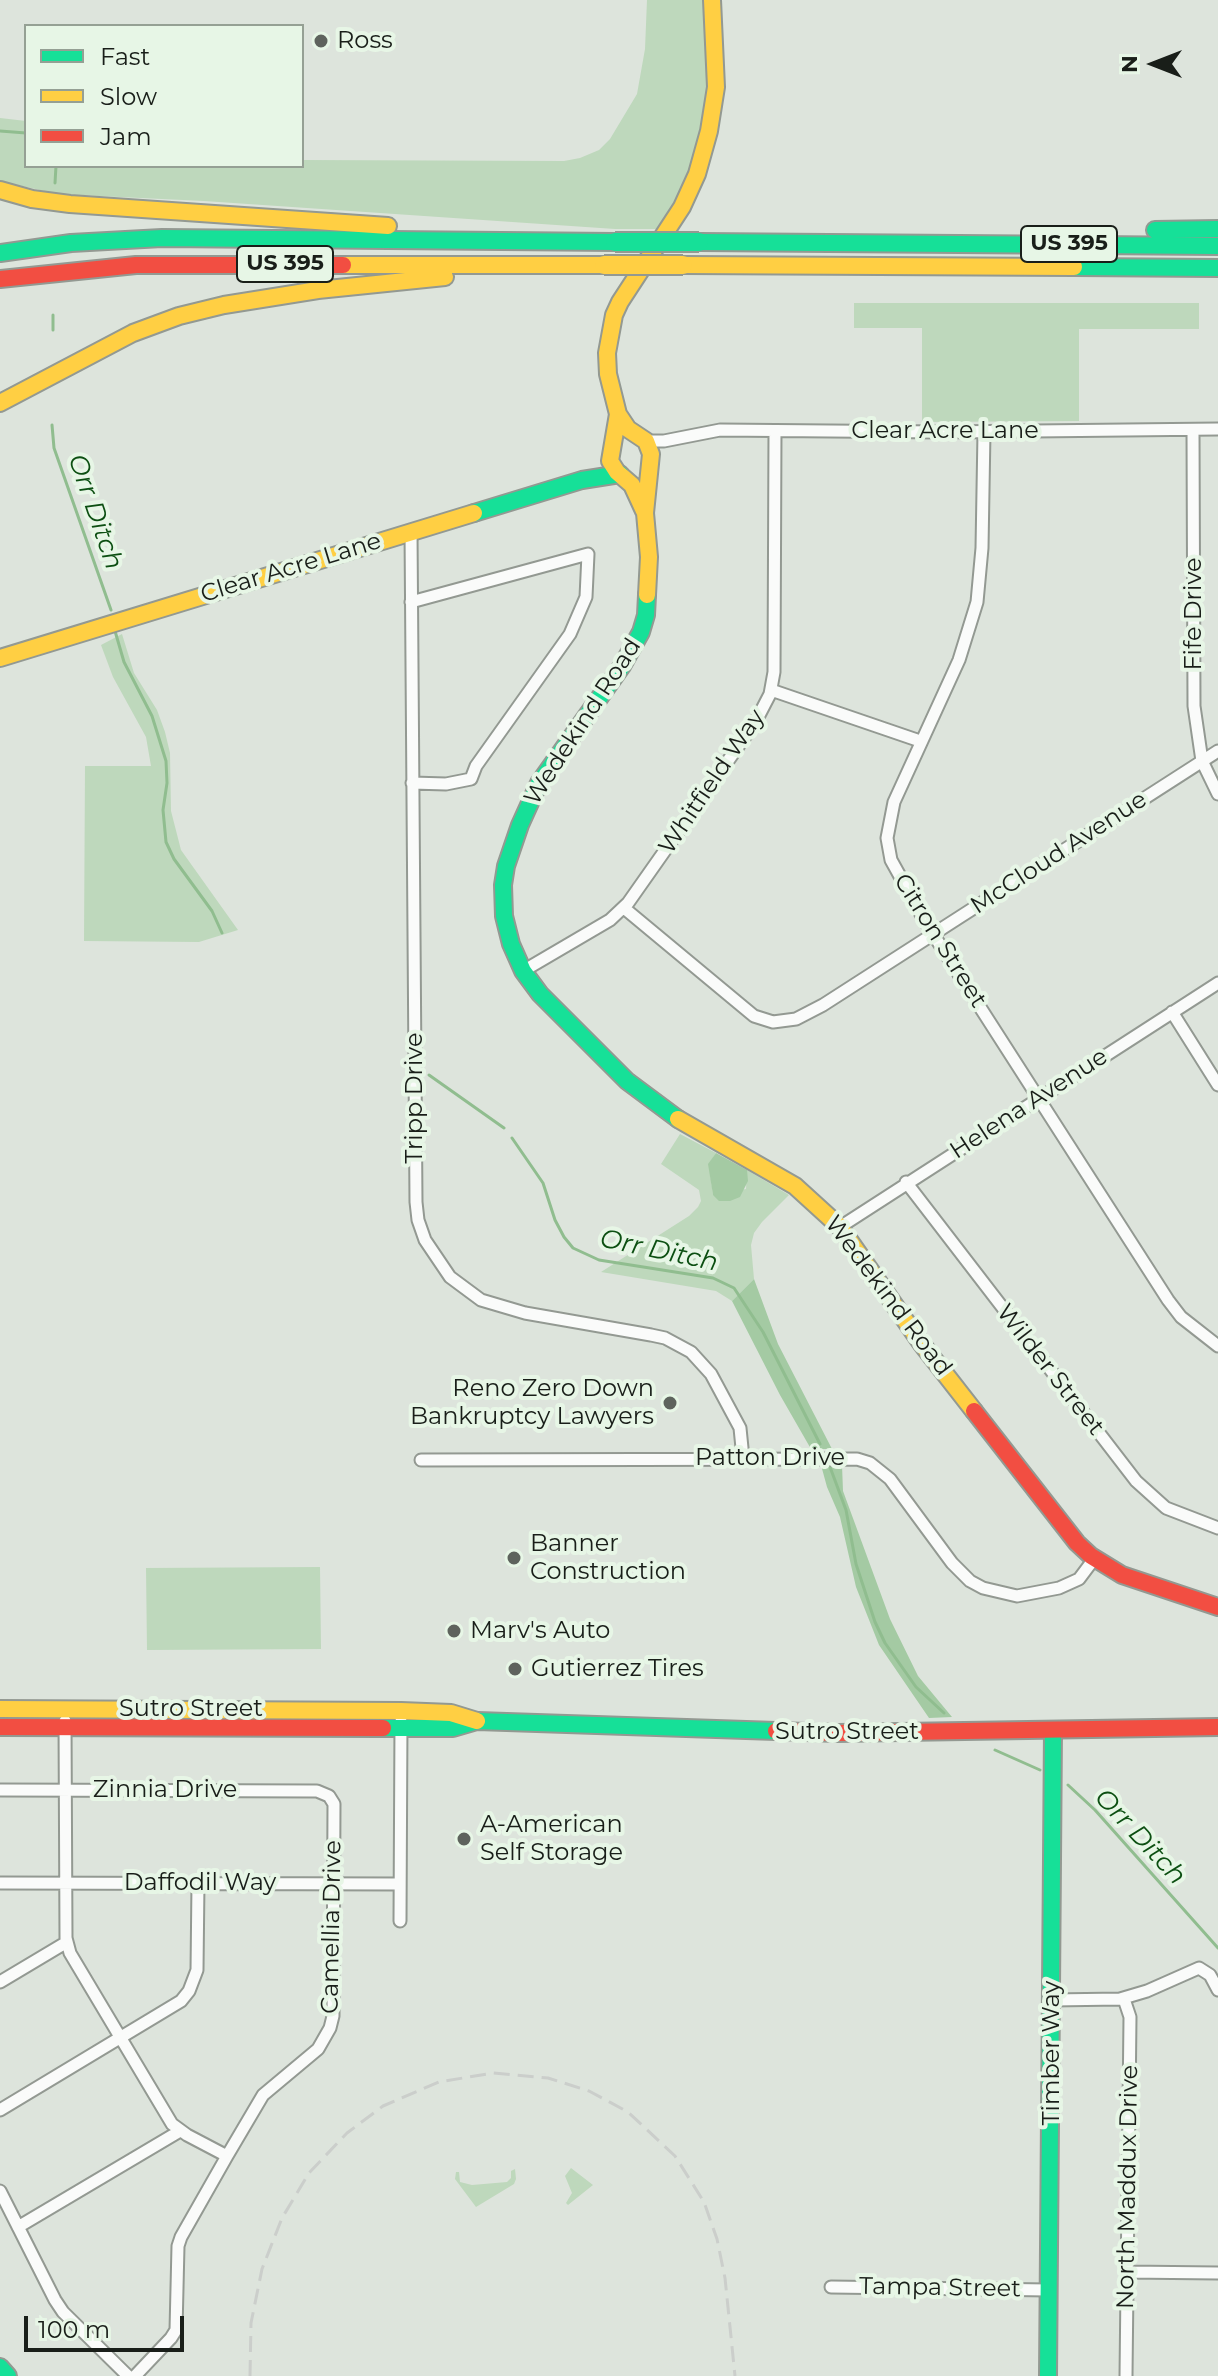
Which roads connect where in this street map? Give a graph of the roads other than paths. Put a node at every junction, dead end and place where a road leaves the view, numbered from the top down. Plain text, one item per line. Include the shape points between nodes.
1 (712, 0) edge
2 (0, 190) edge
3 (1218, 229) edge
4 (532, 241) junction
5 (919, 243) junction
6 (1218, 246) edge
7 (0, 251) edge
8 (570, 265) junction
9 (1110, 267) junction
10 (1218, 268) edge
11 (0, 279) edge
12 (1218, 281) edge
13 (0, 403) edge
14 (618, 414) junction
15 (1218, 429) edge
16 (1193, 430) junction
17 (775, 431) junction
18 (984, 432) junction
19 (643, 439) junction
20 (673, 440) junction
21 (610, 451) junction
22 (650, 463) junction
23 (622, 475) junction
24 (582, 480) junction
25 (645, 513) junction
26 (411, 531) junction
27 (411, 602) junction
28 (0, 658) edge
29 (771, 690) junction
30 (920, 741) junction
31 (1218, 751) edge
32 (1202, 761) junction
33 (412, 783) junction
34 (1218, 794) edge
35 (624, 908) junction
36 (933, 934) junction
37 (523, 971) junction
38 (1218, 983) edge
39 (1172, 1012) junction
40 (1218, 1085) edge
41 (1039, 1098) junction
42 (906, 1182) junction
43 (840, 1227) junction
44 (1218, 1346) edge
45 (743, 1458) junction
46 (421, 1460) dead end
47 (1218, 1528) edge
48 (1094, 1559) junction
49 (1218, 1606) edge
50 (0, 1709) edge
51 (66, 1718) junction
52 (401, 1719) junction
53 (0, 1727) edge
54 (1218, 1727) edge
55 (1053, 1730) junction
56 (0, 1790) edge
57 (66, 1790) junction
58 (329, 1796) joint
59 (0, 1883) edge
60 (65, 1883) junction
61 (198, 1883) junction
62 (334, 1884) junction
63 (400, 1884) junction
64 (400, 1921) dead end
65 (67, 1942) junction
66 (0, 1982) edge
67 (1218, 1990) edge
68 (1124, 1999) junction
69 (1052, 2000) junction
70 (121, 2038) junction
71 (0, 2110) edge
72 (180, 2131) junction
73 (227, 2156) junction
74 (0, 2191) edge
75 (18, 2227) junction
76 (1127, 2272) junction
77 (1218, 2273) edge
78 (831, 2287) dead end
79 (1049, 2290) junction
80 (0, 2367) edge
81 (8, 2376) edge
82 (128, 2376) edge
83 (135, 2376) edge
84 (1048, 2376) edge
85 (1126, 2376) edge

1 - 14 main road via 716,87 709,131 686,201 614,315 607,353
2 - 4 main road via 70,204 420,228
3 - 5 main road via 1018,233
4 - 5 main road, US 395, bridge
4 - 7 main road, US 395 via 162,238
5 - 6 main road, US 395
8 - 9 main road, US 395, bridge
8 - 11 main road, US 395 via 136,265
8 - 13 main road via 318,290 224,305 133,333
9 - 10 main road, US 395
9 - 12 main road
14 - 19 main road
14 - 21 main road
15 - 16 street, Clear Acre Lane
16 - 18 street, Clear Acre Lane
16 - 32 street, Fife Drive via 1194,697
17 - 18 street, Clear Acre Lane
17 - 20 street, Clear Acre Lane via 707,431
17 - 29 street, Whitfield Way
18 - 30 street, Citron Street via 977,602 959,660
19 - 20 street, Clear Acre Lane
19 - 21 main road via 626,435
19 - 22 main road
20 - 22 street
21 - 23 main road via 613,467
21 - 24 main road, Clear Acre Lane
22 - 23 main road via 637,476
22 - 25 main road, Wedekind Road
23 - 24 main road, Clear Acre Lane
23 - 25 main road, Wedekind Road
24 - 26 main road, Clear Acre Lane
25 - 37 main road, Wedekind Road via 649,592 641,632 539,783 506,866 504,916
26 - 27 street, Tripp Drive
26 - 28 main road, Clear Acre Lane
27 - 33 street, Tripp Drive
27 - 33 street via 588,554 586,597 570,634 471,779
29 - 30 street
29 - 35 street, Whitfield Way via 756,721
30 - 36 street, Citron Street via 894,802 887,838 896,872
31 - 32 street, McCloud Avenue
32 - 34 street, Fife Drive
32 - 36 street, McCloud Avenue
33 - 45 street, Tripp Drive via 416,1202 425,1240 450,1277 481,1300 665,1338 691,1352 711,1374 740,1428
35 - 36 street, McCloud Avenue via 743,1009 773,1022 807,1015
35 - 37 street, Whitfield Way
36 - 41 street, Citron Street
37 - 43 main road, Wedekind Road via 581,1037 646,1097 795,1186
38 - 39 street, Helena Avenue
39 - 40 street
39 - 41 street, Helena Avenue
41 - 42 street, Helena Avenue
41 - 44 street, Citron Street via 1168,1300
42 - 43 street, Helena Avenue
42 - 47 street, Wilder Street via 1136,1481 1166,1508
43 - 48 main road, Wedekind Road via 921,1343
45 - 46 street, Patton Drive
45 - 48 street, Patton Drive via 844,1457 870,1463 890,1479 961,1573 994,1592 1017,1596 1059,1588 1079,1579
48 - 49 main road, Wedekind Road via 1137,1582
50 - 51 main road, Sutro Street
51 - 52 main road, Sutro Street
51 - 53 main road, Sutro Street
51 - 57 street
52 - 55 main road, Sutro Street via 451,1713 477,1721 838,1733
52 - 63 street
54 - 55 main road, Sutro Street
55 - 69 main road, Timber Way
56 - 57 street, Zinnia Drive
57 - 58 street, Zinnia Drive via 317,1791
57 - 60 street
58 - 62 street, Camellia Drive via 334,1804
59 - 60 street, Daffodil Way
60 - 61 street, Daffodil Way
60 - 65 street
61 - 62 street, Daffodil Way
61 - 70 street via 197,1970 189,1991 172,2008
62 - 63 street, Daffodil Way
62 - 73 street, Camellia Drive via 330,2028 318,2049 263,2095
63 - 64 street
65 - 66 street
65 - 70 street
67 - 68 street via 1204,1969 1191,1970
68 - 69 street
68 - 76 street, North Maddux Drive via 1130,2017
69 - 79 main road, Timber Way
70 - 71 street
70 - 72 street
72 - 73 street
72 - 75 street
73 - 83 street, Camellia Drive via 178,2246 176,2330
74 - 75 street
75 - 82 street via 63,2312
76 - 77 street
76 - 85 street, North Maddux Drive
78 - 79 street, Tampa Street
79 - 84 main road, Timber Way
80 - 81 main road

